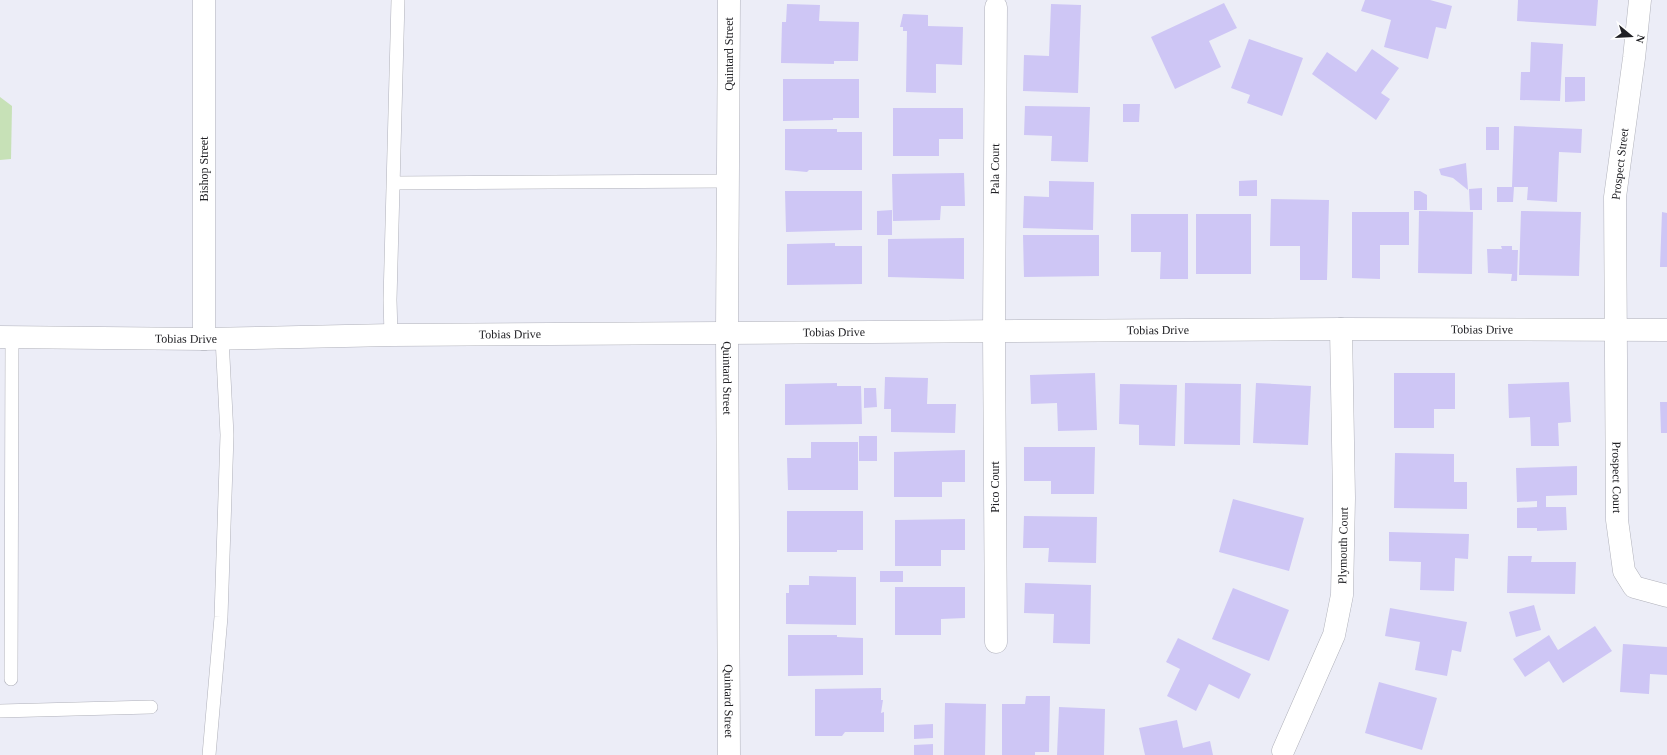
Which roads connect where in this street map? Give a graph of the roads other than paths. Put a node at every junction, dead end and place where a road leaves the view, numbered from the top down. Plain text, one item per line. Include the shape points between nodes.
1 (204, 0) edge
2 (398, 0) edge
3 (729, 0) edge
4 (1640, 0) edge
5 (996, 7) dead end
6 (728, 181) junction
7 (394, 184) junction
8 (1341, 329) junction
9 (1615, 330) junction
10 (1667, 330) edge
11 (994, 332) junction
12 (727, 334) junction
13 (392, 335) junction
14 (6, 337) edge
15 (213, 338) junction
16 (1667, 596) edge
17 (996, 642) dead end
18 (11, 679) dead end
19 (151, 707) dead end
20 (0, 711) edge
21 (1283, 750) dead end
22 (209, 755) edge
23 (729, 755) edge

1 - 15 street, Bishop Street
2 - 7 lane
3 - 6 street, Quintard Street
4 - 9 street, Prospect Street via 1615,197
5 - 11 street, Pala Court
6 - 7 lane
6 - 12 street, Quintard Street
7 - 13 lane via 390,300
8 - 9 street, Tobias Drive
8 - 11 street, Tobias Drive
8 - 21 street, Plymouth Court via 1344,498 1342,595 1334,635
9 - 10 street, Tobias Drive
9 - 16 street, Prospect Court via 1617,520 1624,571 1634,587
11 - 12 street, Tobias Drive
11 - 17 street, Pico Court
12 - 13 street, Tobias Drive
12 - 23 street, Quintard Street
13 - 15 street, Tobias Drive
14 - 15 street, Tobias Drive
14 - 18 lane
15 - 22 lane via 227,435 221,617
19 - 20 lane

